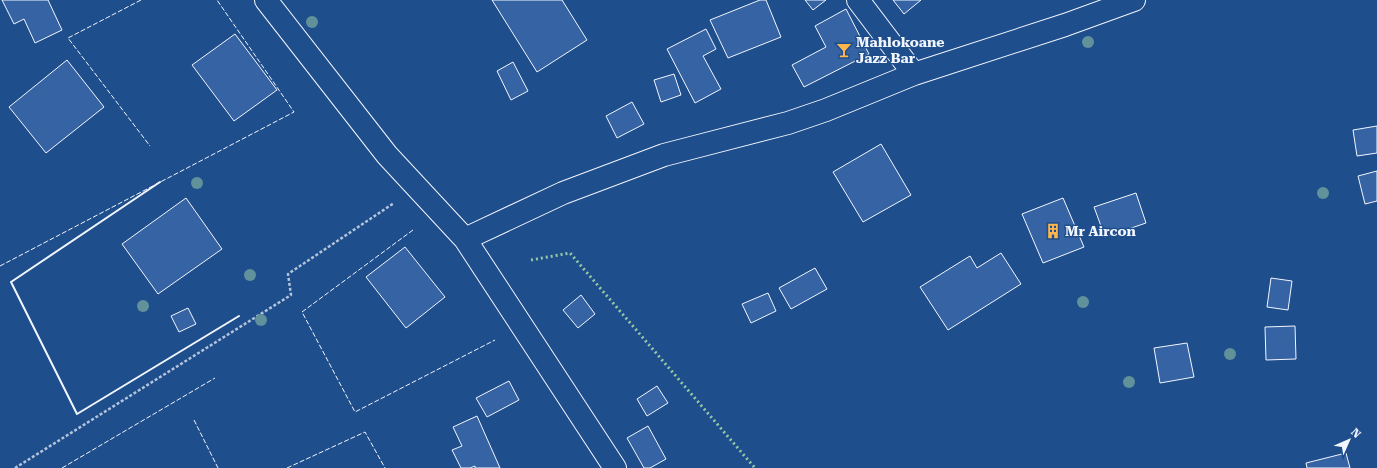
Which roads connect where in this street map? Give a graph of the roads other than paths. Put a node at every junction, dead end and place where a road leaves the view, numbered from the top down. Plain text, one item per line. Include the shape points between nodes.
1 (266, 0) edge
2 (858, 0) edge
3 (1134, 0) edge
4 (914, 74) junction
5 (465, 239) junction
6 (615, 468) edge

1 - 5 street via 387,154
2 - 4 street
3 - 4 street
4 - 5 street via 788,123 664,155 563,193
5 - 6 street

